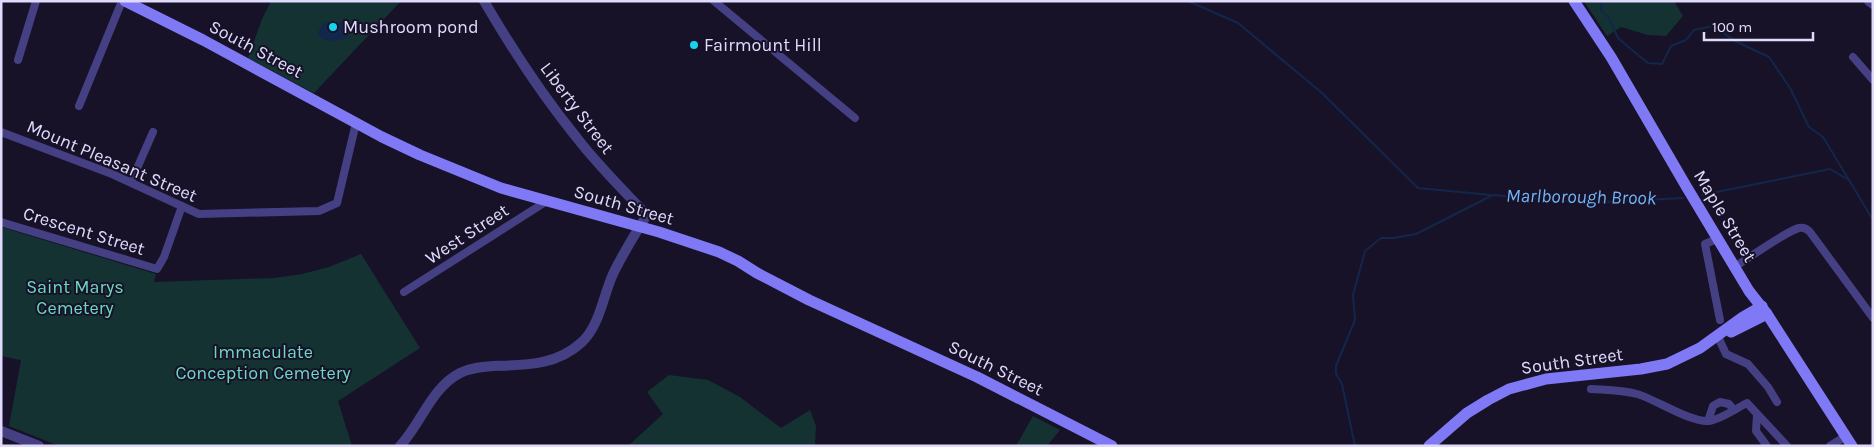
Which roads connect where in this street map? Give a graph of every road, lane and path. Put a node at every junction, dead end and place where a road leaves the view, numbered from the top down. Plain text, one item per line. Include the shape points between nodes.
1 (36, 1) edge
2 (123, 1) edge
3 (484, 1) edge
4 (714, 1) edge
5 (1574, 1) edge
6 (1869, 1) edge
7 (1873, 4) edge
8 (1853, 57) dead end
9 (18, 60) dead end
10 (1873, 80) edge
11 (79, 106) dead end
12 (855, 118) dead end
13 (356, 123) junction
14 (1, 132) edge
15 (153, 132) dead end
16 (130, 182) junction
17 (547, 201) junction
18 (182, 206) junction
19 (1, 222) edge
20 (639, 227) junction
21 (1717, 239) junction
22 (1734, 267) junction
23 (1749, 291) junction
24 (404, 292) dead end
25 (1765, 310) junction
26 (1873, 318) edge
27 (1720, 320) dead end
28 (1748, 320) junction
29 (1779, 333) junction
30 (1718, 339) junction
31 (1704, 346) junction
32 (1590, 389) dead end
33 (1777, 402) dead end
34 (1734, 410) junction
35 (1757, 414) junction
36 (1708, 421) junction
37 (1, 431) edge
38 (1849, 441) edge
39 (39, 446) edge
40 (400, 446) edge
41 (1112, 446) edge
42 (1429, 446) edge
43 (1767, 446) edge
44 (1787, 446) edge
45 (1830, 446) edge

1 - 9 street
2 - 11 street
2 - 13 main road, South Street via 203,40
3 - 20 street, Liberty Street via 551,104 598,164 644,212 645,218
4 - 12 street
5 - 21 main road, Maple Street via 1611,57
6 - 7 street
8 - 10 street
13 - 17 main road, South Street via 488,183
13 - 18 street, Mount Pleasant Street via 337,203 328,208 319,211 199,214
14 - 16 street, Mount Pleasant Street
15 - 16 street
16 - 18 street, Mount Pleasant Street
17 - 20 main road, South Street
17 - 24 street, West Street
18 - 19 street, Crescent Street via 157,269
20 - 40 street via 583,342 563,356 544,363 478,367 456,375 439,391
20 - 41 main road, South Street via 738,260 805,298 977,377
21 - 22 main road, Maple Street
21 - 27 street via 1705,244
22 - 23 main road, Maple Street
22 - 26 street via 1787,234 1806,228
23 - 25 main road, Maple Street
23 - 28 main road
25 - 28 main road, South Street
25 - 29 main road, Maple Street
28 - 29 main road
28 - 30 main road, South Street
28 - 31 main road, South Street
29 - 38 main road, Maple Street
30 - 31 main road, South Street
30 - 33 street via 1726,354 1748,364
31 - 42 main road, South Street via 1651,368 1520,385 1472,409
32 - 36 street via 1638,394 1684,415
34 - 35 street via 1747,403
34 - 36 street
34 - 36 street via 1729,404 1720,402 1713,406
35 - 43 street via 1756,431
35 - 44 street
37 - 39 street
38 - 45 street

